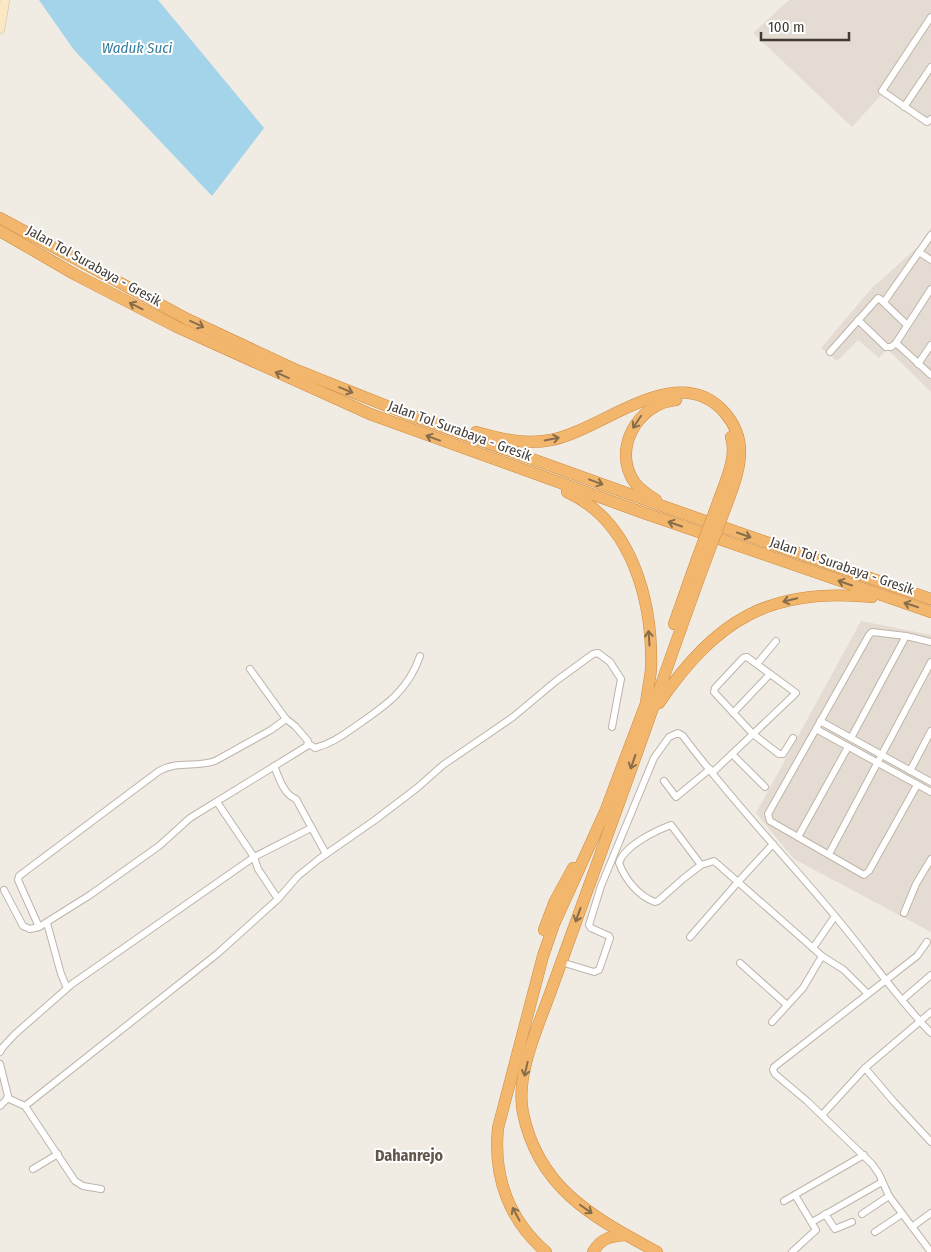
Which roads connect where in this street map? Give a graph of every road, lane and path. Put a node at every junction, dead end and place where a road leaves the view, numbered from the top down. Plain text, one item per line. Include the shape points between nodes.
1 (5, 0) edge
2 (931, 17) edge
3 (0, 29) edge
4 (931, 67) edge
5 (904, 107) junction
6 (931, 120) edge
7 (0, 218) edge
8 (0, 231) edge
9 (931, 235) edge
10 (919, 252) junction
11 (931, 260) edge
12 (931, 290) edge
13 (884, 302) junction
14 (858, 320) junction
15 (907, 325) junction
16 (896, 343) junction
17 (931, 345) edge
18 (830, 352) dead end
19 (918, 364) junction
20 (931, 375) edge
21 (402, 412) junction
22 (478, 454) junction
23 (665, 507) junction
24 (721, 507) junction
25 (701, 560) junction
26 (891, 599) junction
27 (931, 599) edge
28 (931, 612) edge
29 (906, 636) junction
30 (776, 641) dead end
31 (931, 642) edge
32 (420, 656) dead end
33 (931, 662) edge
34 (757, 664) junction
35 (250, 669) dead end
36 (770, 674) junction
37 (646, 704) junction
38 (733, 713) junction
39 (649, 716) junction
40 (286, 718) junction
41 (820, 721) junction
42 (612, 727) dead end
43 (816, 729) junction
44 (931, 731) edge
45 (754, 734) junction
46 (793, 738) dead end
47 (851, 738) junction
48 (309, 744) junction
49 (848, 747) junction
50 (732, 754) junction
51 (882, 755) junction
52 (878, 763) junction
53 (274, 766) junction
54 (712, 771) junction
55 (910, 771) junction
56 (664, 781) dead end
57 (931, 782) edge
58 (917, 785) junction
59 (765, 787) dead end
60 (931, 792) edge
61 (217, 802) junction
62 (311, 828) junction
63 (798, 837) junction
64 (773, 844) junction
65 (326, 854) junction
66 (828, 854) junction
67 (254, 857) junction
68 (931, 858) edge
69 (701, 865) junction
70 (738, 882) junction
71 (4, 890) dead end
72 (9, 899) junction
73 (278, 899) junction
74 (0, 901) edge
75 (904, 913) dead end
76 (836, 916) junction
77 (46, 923) junction
78 (39, 927) junction
79 (690, 937) dead end
80 (927, 942) dead end
81 (813, 948) junction
82 (822, 956) junction
83 (561, 962) junction
84 (740, 963) dead end
85 (931, 976) edge
86 (886, 980) junction
87 (67, 988) junction
88 (868, 994) junction
89 (902, 1000) junction
90 (787, 1005) junction
91 (931, 1012) edge
92 (920, 1021) junction
93 (772, 1022) dead end
94 (931, 1033) edge
95 (0, 1052) edge
96 (0, 1064) edge
97 (866, 1068) junction
98 (7, 1098) junction
99 (0, 1106) edge
100 (26, 1106) junction
101 (822, 1115) junction
102 (931, 1142) edge
103 (58, 1154) junction
104 (864, 1155) junction
105 (32, 1169) dead end
106 (882, 1182) junction
107 (101, 1189) dead end
108 (795, 1195) junction
109 (889, 1196) junction
110 (784, 1201) dead end
111 (931, 1213) edge
112 (825, 1214) junction
113 (862, 1214) dead end
114 (902, 1214) junction
115 (812, 1222) junction
116 (852, 1222) dead end
117 (912, 1227) junction
118 (876, 1232) dead end
119 (626, 1235) junction
120 (546, 1251) edge
121 (593, 1252) edge
122 (657, 1252) edge
123 (792, 1252) edge
124 (931, 1252) edge

1 - 3 main road
2 - 5 street via 882,89 882,93
4 - 5 street
5 - 6 street via 928,122
7 -> 21 highway, Jalan Tol Surabaya - Gresik via 187,319 294,369
22 -> 8 highway, Jalan Tol Surabaya - Gresik via 370,414 175,326
9 - 10 street
10 - 11 street
10 - 13 street
12 - 15 street
13 - 14 street via 876,299
13 - 15 street
14 - 16 street via 886,347
14 - 18 street
15 - 16 street
16 - 19 street
17 - 19 street
19 - 20 street
21 -> 23 highway, Jalan Tol Surabaya - Gresik
21 -> 24 highway via 501,439 540,442 574,434 652,396 674,393 700,396 724,411 738,436 741,452 738,469
26 -> 22 highway, Jalan Tol Surabaya - Gresik
37 -> 22 highway via 650,670 646,608 622,539 611,524 577,497
24 -> 23 highway via 732,461 731,434 710,410 680,399 646,411 634,426 628,443 628,464 634,482
23 -> 27 highway, Jalan Tol Surabaya - Gresik
24 - 25 highway, bridge
25 - 37 highway
25 - 39 highway
28 -> 26 highway, Jalan Tol Surabaya - Gresik
26 -> 39 highway via 844,594 814,595 769,605 745,615 697,653
29 - 31 street
29 - 41 street via 872,632
29 - 47 street
30 - 34 street
32 - 48 street via 403,689 382,708 329,743 315,748
33 - 51 street
34 - 36 street
34 - 38 street via 743,658 714,690
35 - 40 street
36 - 38 street
36 - 45 street via 796,693
120 -> 37 highway via 531,1238 518,1219 500,1181 496,1149 498,1128 514,1066 536,952 558,893 605,812
38 - 45 street
39 -> 83 highway
40 - 48 street
40 - 78 street via 215,761 173,765 158,771 19,876
41 - 43 street
41 - 47 street
42 - 65 street via 621,679 610,662 598,653 593,654
43 - 49 street
43 - 63 street via 768,814 770,821
44 - 55 street
45 - 46 street via 781,754
45 - 50 street
47 - 51 street
48 - 53 street
49 - 52 street
49 - 63 street
50 - 54 street
50 - 59 street
51 - 52 street
51 - 55 street
52 - 58 street
52 - 66 street
53 - 61 street
53 - 62 street via 286,793 296,799
54 - 56 street via 676,797
54 - 64 street
54 - 83 street via 680,734 675,733 662,745 601,886 590,921 590,927 610,938 599,970 594,972
55 - 57 street
58 - 60 street
58 - 66 street via 867,874
61 - 67 street
61 - 77 street via 190,818 159,846 90,895
62 - 65 street
62 - 67 street
63 - 66 street
64 - 70 street
64 - 76 street
65 - 73 street via 298,876
67 - 73 street
67 - 87 street
68 - 75 street
69 - 69 street via 655,902 634,888 619,863 629,847 671,825
69 - 70 street via 714,861
70 - 79 street
70 - 81 street
71 - 72 street
72 - 74 street
72 - 78 street via 23,926
73 - 100 street via 217,954
76 - 81 street
76 - 86 street
77 - 78 street
77 - 87 street
80 - 86 street via 917,956
81 - 82 street
82 - 88 street via 844,970
82 - 90 street via 803,988
83 -> 119 highway via 529,1055 522,1101 524,1119 536,1152 552,1179 568,1196
84 - 90 street
85 - 89 street
86 - 88 street
86 - 89 street
87 - 95 street via 15,1034
88 - 101 street via 773,1068 775,1074
89 - 92 street
90 - 93 street
91 - 92 street
92 - 94 street
92 - 97 street
96 - 98 street
97 - 101 street
97 - 102 street
98 - 99 street
98 - 100 street
100 - 103 street
101 - 104 street
103 - 105 street
103 - 107 street via 78,1184
104 - 106 street
104 - 108 street
106 - 109 street
106 - 112 street
108 - 110 street
108 - 115 street
109 - 113 street
109 - 114 street
111 - 117 street
112 - 115 street
112 - 116 street via 836,1230
114 - 117 street
114 - 118 street
115 - 123 street via 816,1230
117 - 124 street
119 - 121 highway via 604,1239
119 - 122 highway

